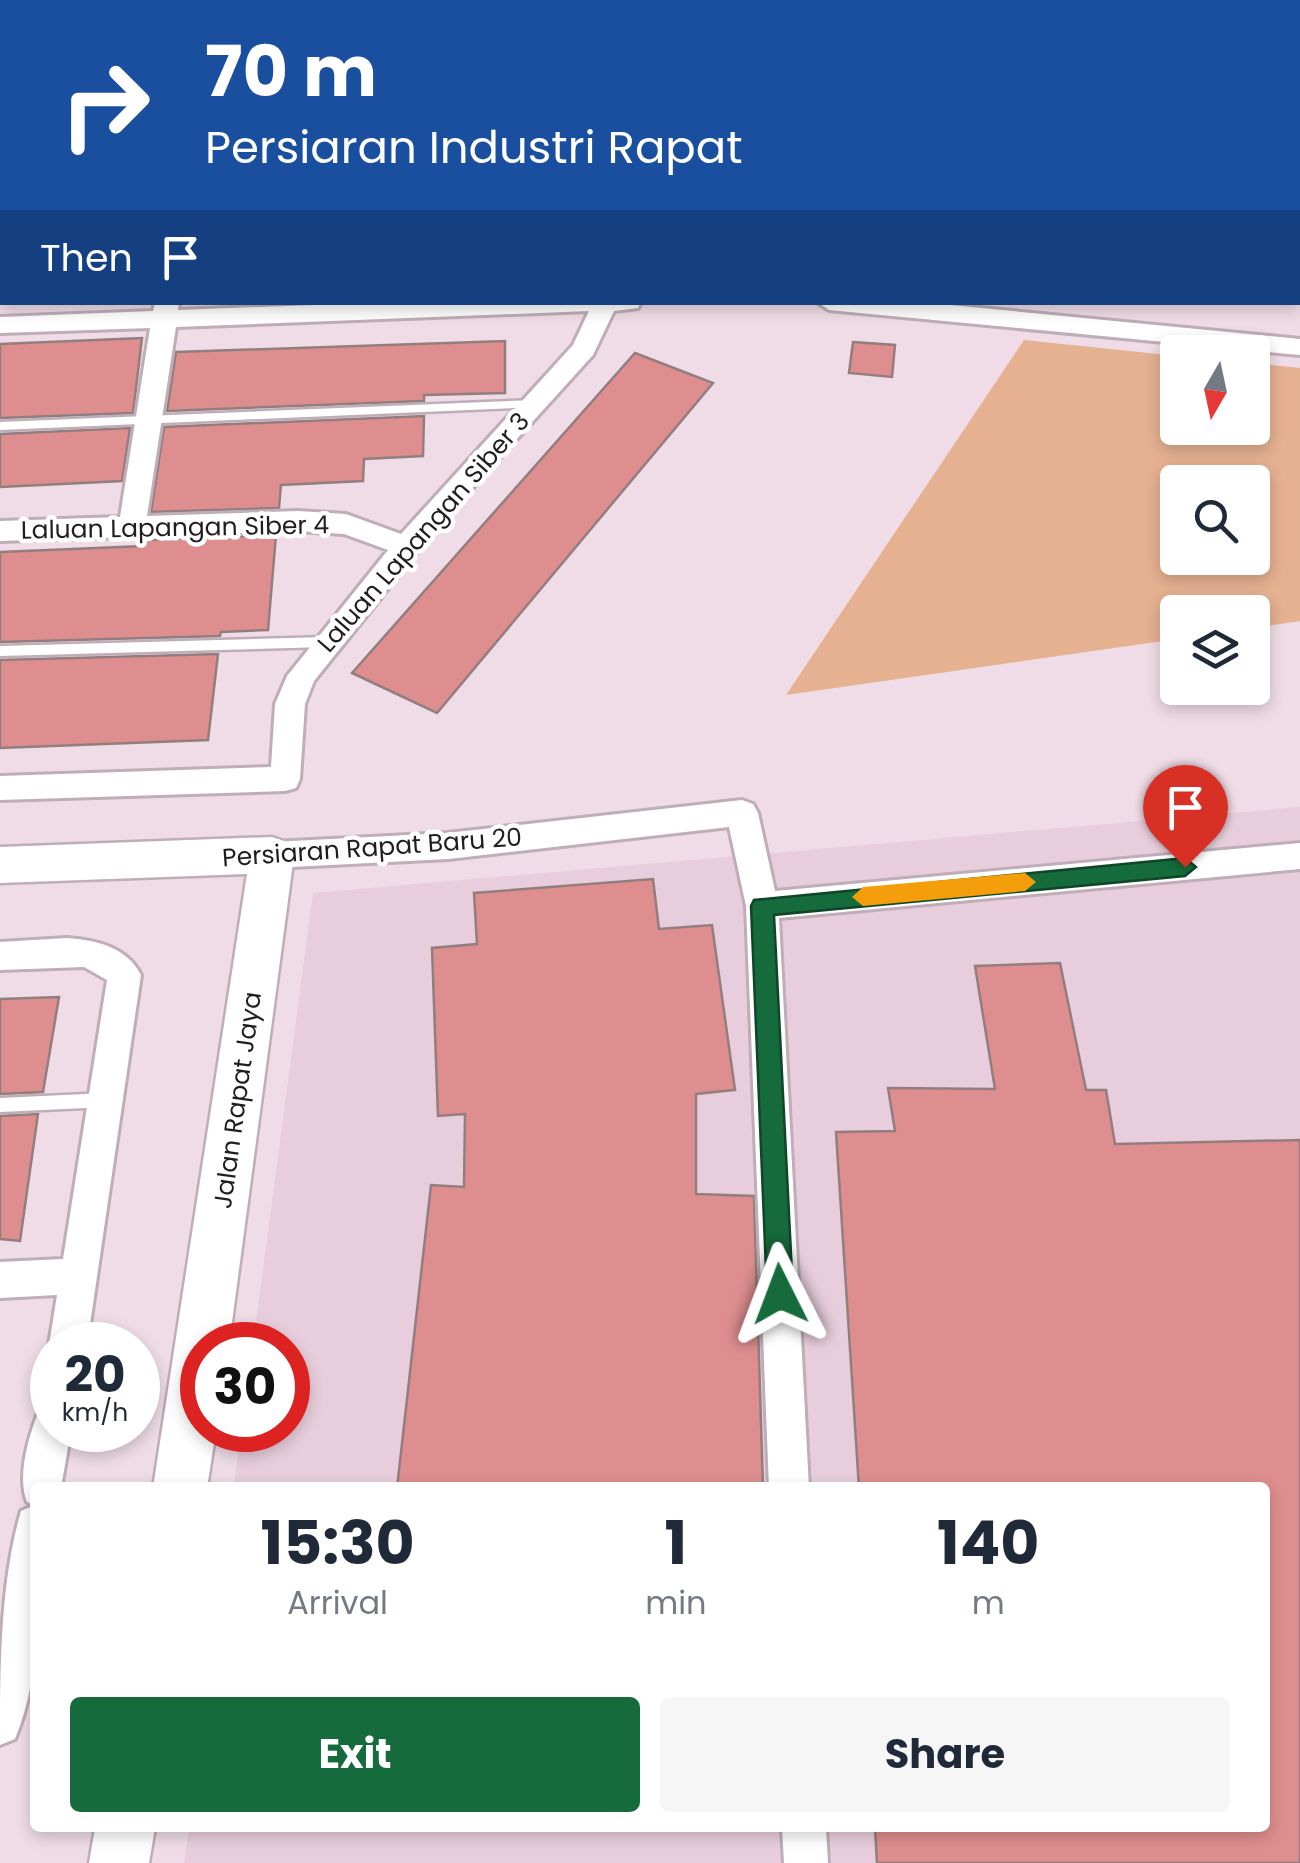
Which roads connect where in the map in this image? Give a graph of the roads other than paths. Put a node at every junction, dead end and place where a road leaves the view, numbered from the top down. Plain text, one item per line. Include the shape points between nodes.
1 (461, 305) edge
2 (616, 305) edge
3 (860, 305) edge
4 (166, 310) edge
5 (0, 325) edge
6 (1300, 347) edge
7 (534, 404) junction
8 (148, 421) junction
9 (0, 426) edge
10 (132, 527) junction
11 (0, 532) edge
12 (406, 546) junction
13 (326, 642) junction
14 (0, 652) edge
15 (0, 788) edge
16 (272, 855) junction
17 (1300, 856) edge
18 (0, 865) edge
19 (762, 906) junction
20 (0, 956) edge
21 (107, 1100) junction
22 (0, 1105) edge
23 (81, 1276) junction
24 (0, 1280) edge
25 (72, 1322) edge
26 (206, 1322) edge
27 (48, 1452) edge
28 (186, 1452) edge
29 (43, 1482) edge
30 (181, 1482) edge
31 (788, 1482) edge
32 (30, 1553) edge
33 (2, 1707) edge
34 (124, 1832) edge
35 (804, 1832) edge
36 (119, 1863) edge
37 (806, 1863) edge

1 - 4 street
2 - 7 street, Laluan Lapangan Siber 3
3 - 6 street
4 - 5 street
4 - 8 street
7 - 8 lane
7 - 12 street, Laluan Lapangan Siber 3
8 - 9 lane
8 - 10 street
10 - 11 street, Laluan Lapangan Siber 4
10 - 12 street, Laluan Lapangan Siber 4 via 330,523
12 - 13 street, Laluan Lapangan Siber 3
13 - 14 lane
13 - 15 street, Laluan Lapangan Siber 3 via 290,704 285,779
16 - 18 street, Persiaran Rapat Baru 20
16 - 19 street, Persiaran Rapat Baru 20 via 448,846 742,813
16 - 26 street, Jalan Rapat Jaya
17 - 19 street
19 - 31 street
20 - 21 street via 84,952 112,959 124,975
21 - 22 lane
21 - 23 street
23 - 24 street
23 - 25 street
27 - 29 street
28 - 30 street, Jalan Rapat Jaya
32 - 33 street
34 - 36 street
35 - 37 street

